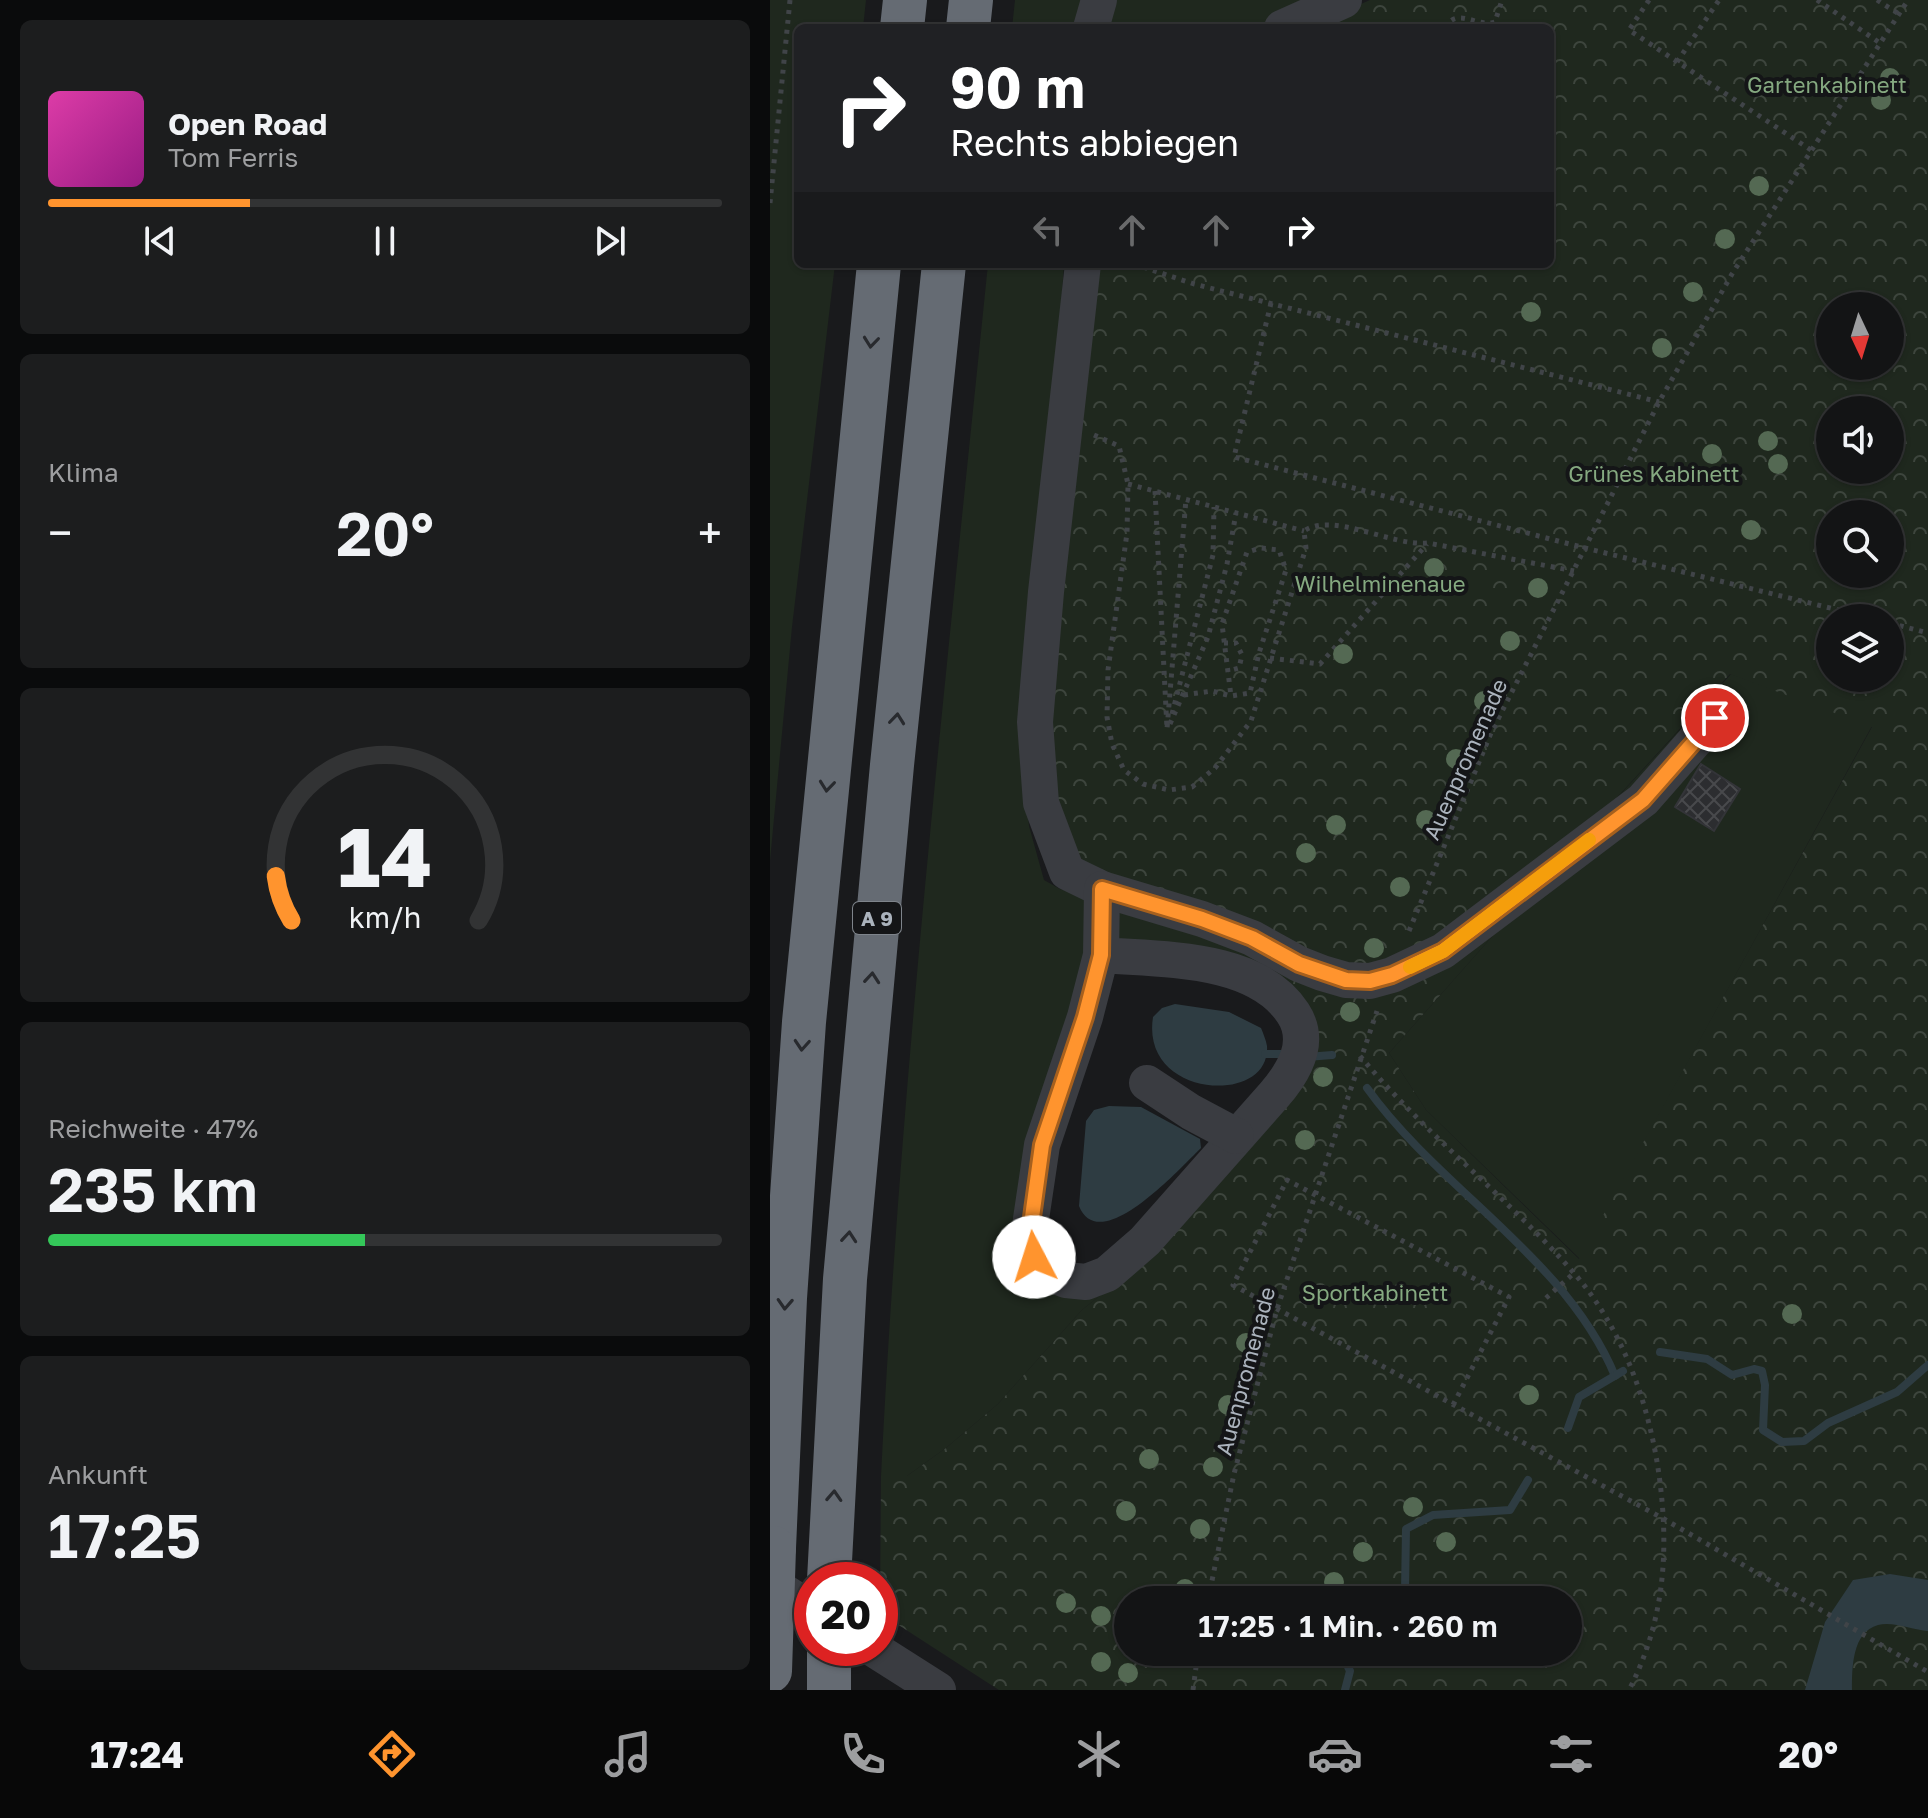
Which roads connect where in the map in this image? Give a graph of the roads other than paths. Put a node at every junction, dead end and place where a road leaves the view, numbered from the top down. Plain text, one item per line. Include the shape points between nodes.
1 (905, 0) edge
2 (971, 0) edge
3 (1099, 0) edge
4 (1344, 0) edge
5 (902, 24) edge
6 (968, 24) edge
7 (1092, 24) edge
8 (1291, 24) edge
9 (879, 268) edge
10 (944, 268) edge
11 (1083, 268) edge
12 (1715, 718) dead end
13 (1102, 889) junction
14 (1101, 955) junction
15 (1147, 1083) dead end
16 (1236, 1136) junction
17 (826, 1562) edge
18 (772, 1566) edge
19 (794, 1575) edge
20 (898, 1665) edge
21 (829, 1666) edge
22 (770, 1673) edge
23 (829, 1690) edge
24 (938, 1690) edge

1 - 5 highway
2 - 6 highway
3 - 7 street
4 - 8 street
9 -> 18 highway via 804,1022
17 -> 10 highway, A 9 via 845,1279 890,781
11 - 13 street via 1035,722 1041,803 1067,872
12 - 13 street via 1643,800 1443,951 1392,975 1346,980 1202,919
13 - 14 street
14 - 16 street via 1218,967 1281,996 1299,1022 1293,1074
14 - 16 street via 1042,1145 1029,1239 1034,1257 1046,1272 1066,1280 1086,1282 1107,1274 1145,1241
15 - 16 street
18 - 19 street
18 - 22 highway, bridge
20 - 24 street
21 - 23 highway

